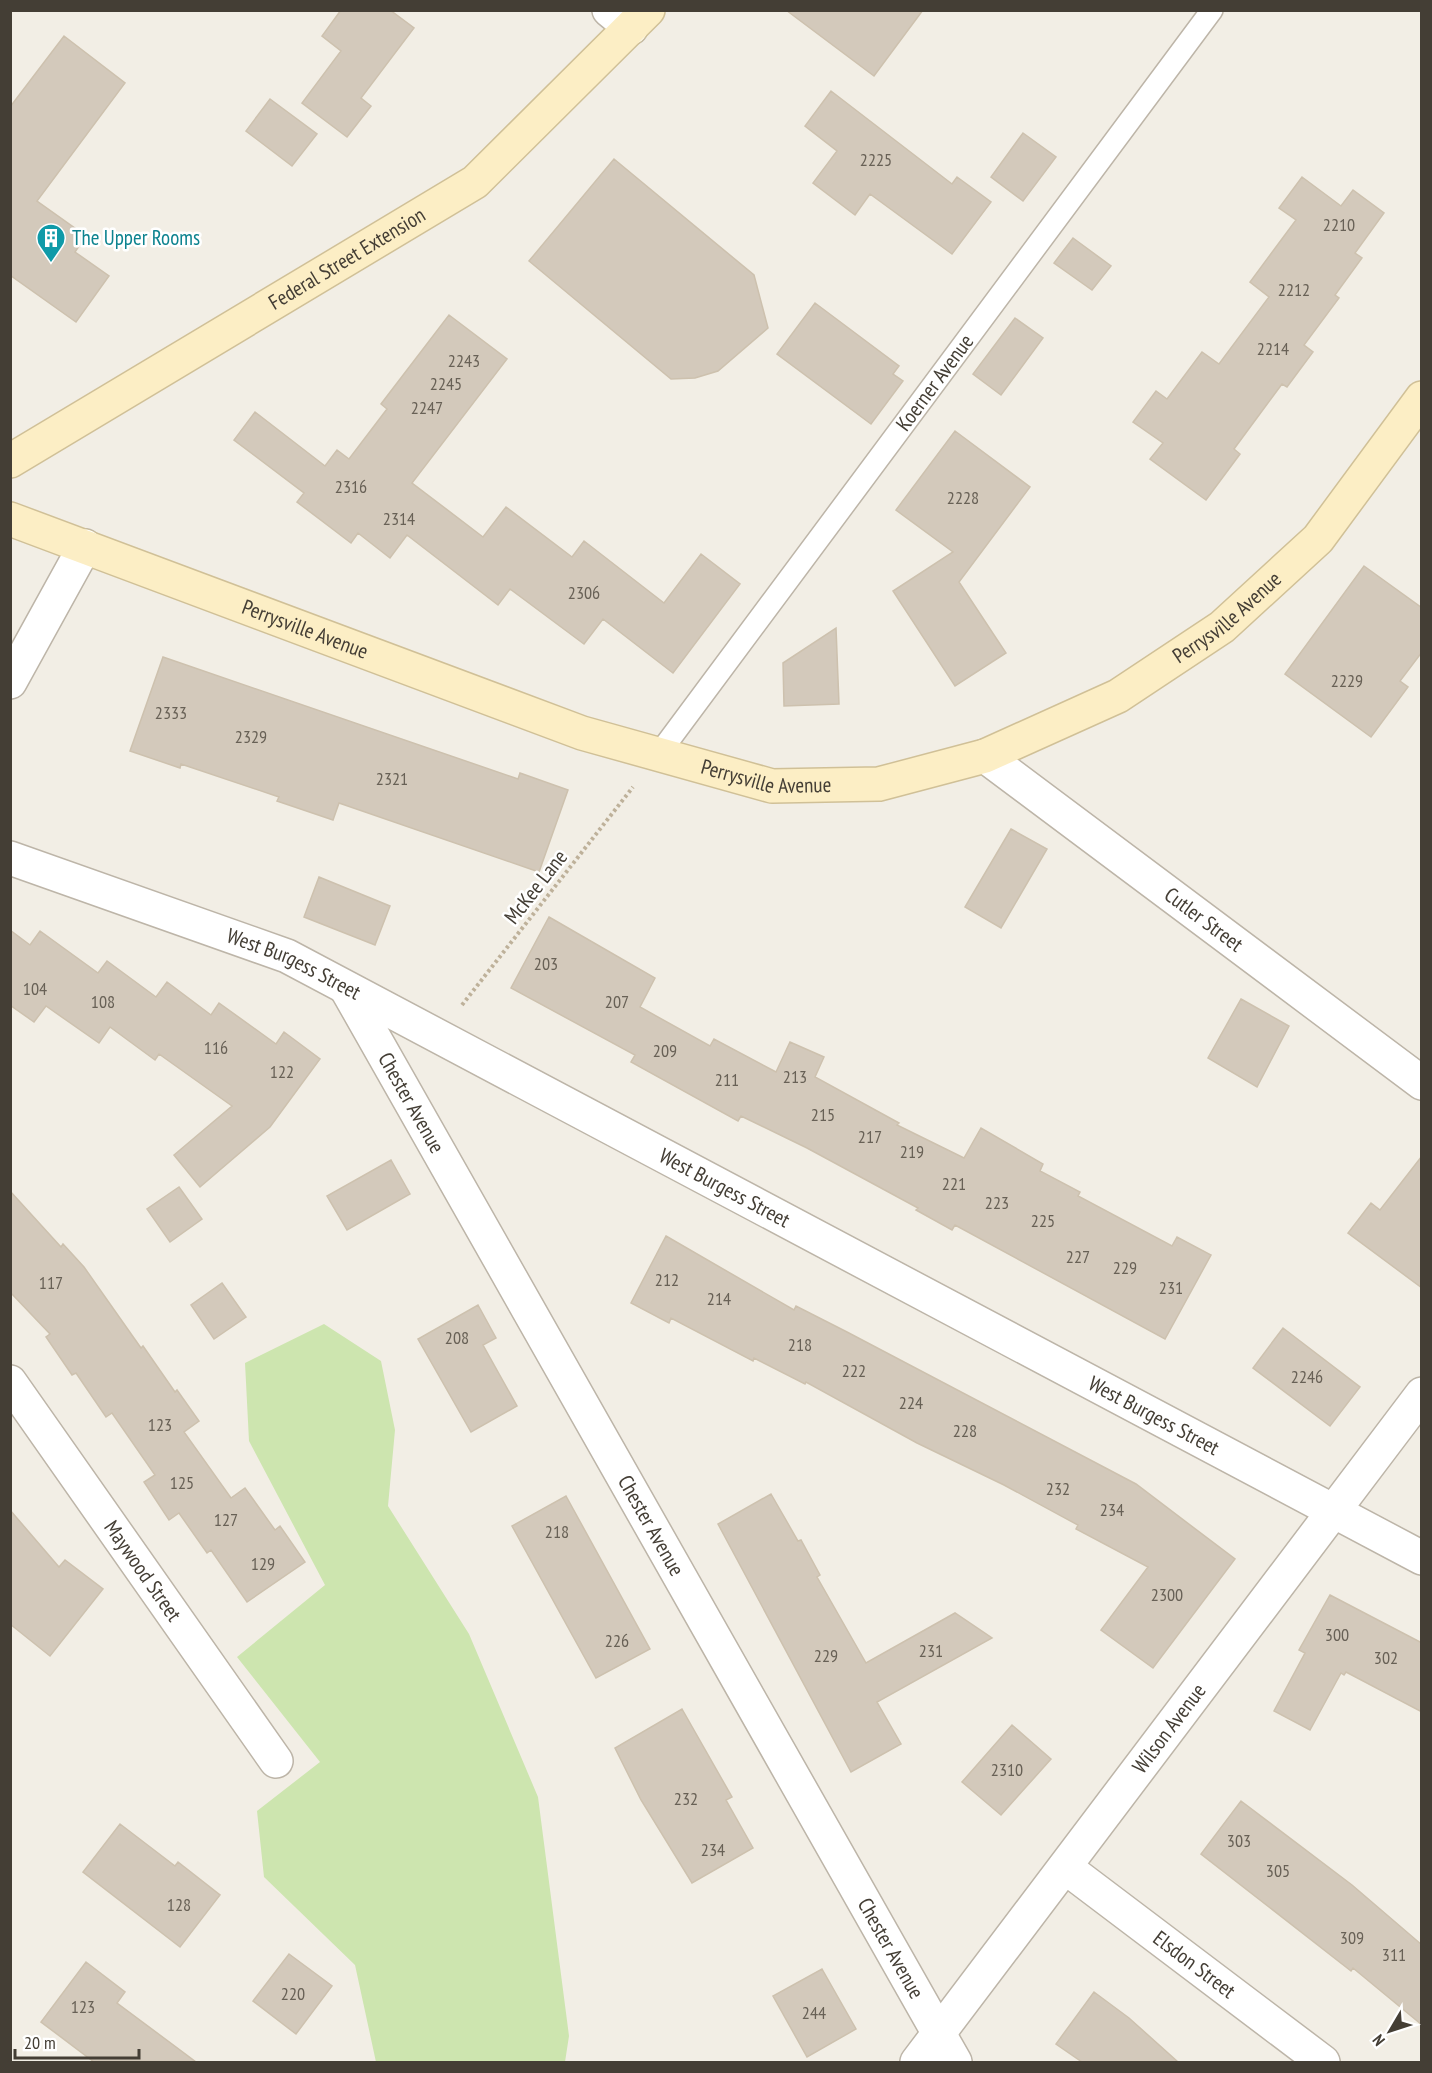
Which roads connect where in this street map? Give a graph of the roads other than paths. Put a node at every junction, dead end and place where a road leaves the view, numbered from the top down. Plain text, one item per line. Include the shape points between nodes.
1 (1212, 10) edge
2 (629, 16) edge
3 (1422, 398) edge
4 (10, 461) edge
5 (10, 519) edge
6 (85, 546) junction
7 (10, 682) edge
8 (658, 755) junction
9 (986, 756) junction
10 (10, 858) edge
11 (346, 988) junction
12 (1422, 1083) edge
13 (10, 1382) edge
14 (1422, 1394) edge
15 (1333, 1511) junction
16 (1422, 1558) edge
17 (276, 1761) dead end
18 (1065, 1867) junction
19 (939, 2033) junction
20 (918, 2062) edge
21 (955, 2062) edge
22 (1323, 2062) edge

1 - 8 lane, Koerner Avenue
2 - 4 street, Federal Street Extension via 475,182
3 - 9 street, Perrysville Avenue via 1318,539 1222,627 1118,696
5 - 6 street, Perrysville Avenue
6 - 7 street
6 - 8 street, Perrysville Avenue via 582,733
8 - 9 street, Perrysville Avenue via 772,786 879,784
9 - 12 street, Cutler Street
10 - 11 street, West Burgess Street via 287,956
11 - 15 street, West Burgess Street
11 - 19 street, Chester Avenue
13 - 17 street, Maywood Street
14 - 15 street, Wilson Avenue
15 - 16 street, West Burgess Street
15 - 18 street, Wilson Avenue
18 - 19 street, Wilson Avenue
18 - 22 street, Elsdon Street
19 - 20 street, Wilson Avenue
19 - 21 street, Chester Avenue

